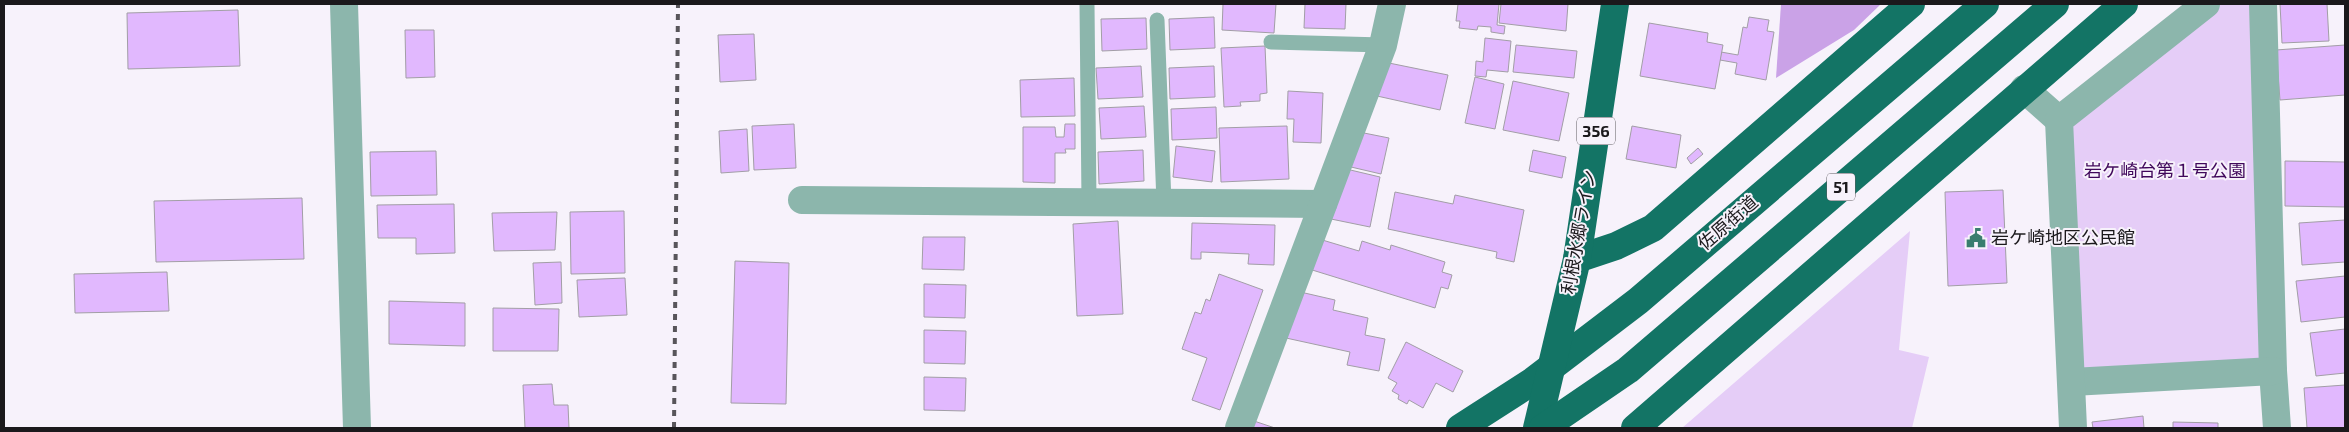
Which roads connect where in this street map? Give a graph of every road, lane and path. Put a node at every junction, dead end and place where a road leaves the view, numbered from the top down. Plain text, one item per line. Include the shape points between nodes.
1 (344, 4) edge
2 (1087, 4) edge
3 (1392, 4) edge
4 (1615, 4) edge
5 (1911, 4) edge
6 (1985, 4) edge
7 (2055, 4) edge
8 (2124, 4) edge
9 (2206, 4) edge
10 (2263, 4) edge
11 (1157, 20) dead end
12 (1271, 42) dead end
13 (1383, 45) junction
14 (2024, 89) junction
15 (2059, 120) junction
16 (802, 200) dead end
17 (1089, 202) junction
18 (1164, 203) junction
19 (1323, 204) junction
20 (1577, 259) junction
21 (2273, 371) junction
22 (2072, 382) junction
23 (357, 428) edge
24 (1239, 428) edge
25 (1460, 428) edge
26 (1537, 428) edge
27 (1543, 428) edge
28 (1635, 428) edge
29 (2073, 428) edge
30 (2277, 428) edge

1 - 23 street
2 - 17 lane
3 - 13 street
4 - 20 highway, 利根水郷ライン / 356
5 - 20 highway via 1653,228 1616,246
6 - 25 highway, 佐原街道 via 1638,301 1533,381
7 - 27 highway, 51 via 1628,370
8 - 14 highway
9 - 15 street
10 - 21 street
11 - 18 lane
12 - 13 lane
13 - 19 street
14 - 15 street
14 - 28 highway
15 - 22 street
16 - 17 street
17 - 18 street
18 - 19 street
19 - 24 street
20 - 26 highway, 利根水郷ライン / 356
21 - 22 street
21 - 30 street
22 - 29 street

